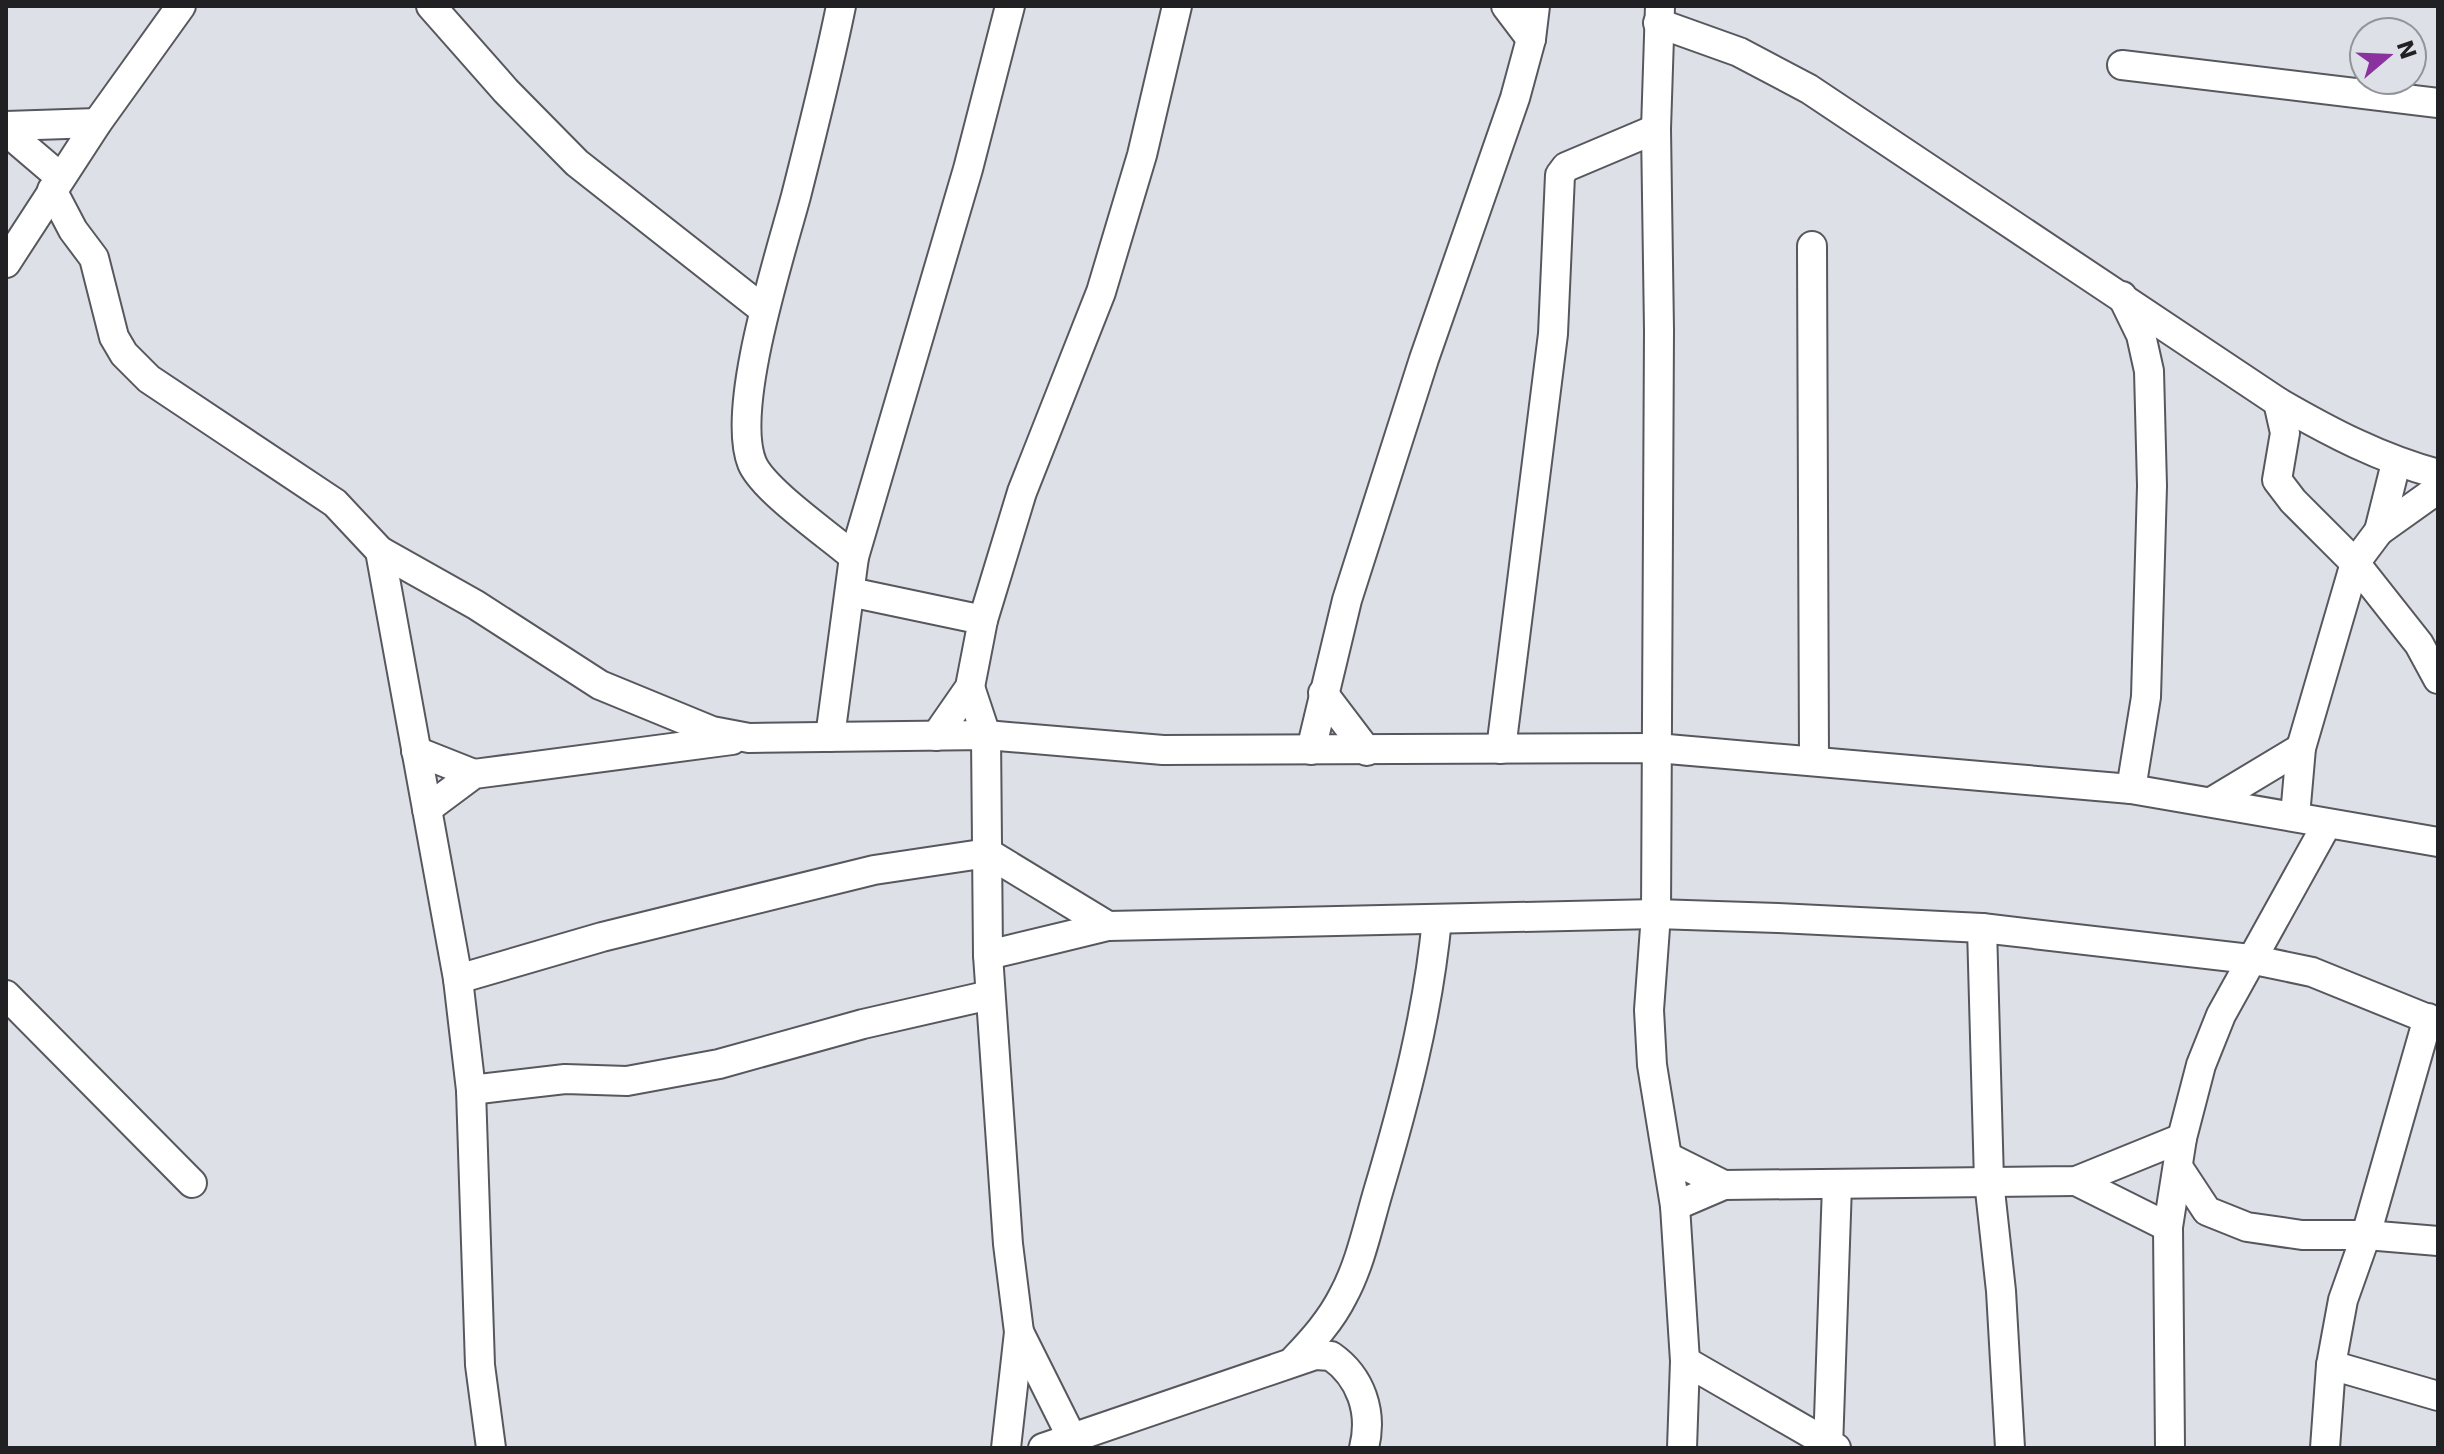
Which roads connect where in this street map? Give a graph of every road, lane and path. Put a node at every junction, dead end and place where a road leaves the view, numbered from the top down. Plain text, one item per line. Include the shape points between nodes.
1 (181, 6) edge
2 (431, 6) edge
3 (841, 6) edge
4 (1010, 6) edge
5 (1177, 6) edge
6 (1506, 6) edge
7 (1535, 6) edge
8 (1659, 14) edge
9 (1531, 39) junction
10 (2122, 65) dead end
11 (2438, 103) edge
12 (97, 123) junction
13 (6, 129) edge
14 (1656, 129) junction
15 (56, 184) junction
16 (73, 230) junction
17 (23, 236) junction
18 (1812, 246) dead end
19 (6, 263) edge
20 (2121, 295) junction
21 (764, 310) junction
22 (2278, 402) junction
23 (2396, 463) junction
24 (2438, 474) edge
25 (2438, 489) edge
26 (2379, 531) junction
27 (380, 551) junction
28 (854, 557) junction
29 (2355, 563) junction
30 (850, 592) junction
31 (983, 620) junction
32 (2438, 679) edge
33 (970, 687) junction
34 (1323, 693) junction
35 (986, 735) junction
36 (936, 736) junction
37 (830, 737) junction
38 (749, 738) junction
39 (1656, 748) junction
40 (2301, 748) junction
41 (1501, 749) junction
42 (1311, 750) junction
43 (416, 751) junction
44 (1367, 751) junction
45 (1814, 760) junction
46 (474, 774) junction
47 (2131, 789) junction
48 (2213, 801) junction
49 (427, 809) junction
50 (2295, 816) junction
51 (2327, 824) junction
52 (2438, 842) edge
53 (988, 853) junction
54 (1656, 914) junction
55 (1437, 919) junction
56 (1108, 926) junction
57 (1982, 928) junction
58 (988, 955) junction
59 (2250, 959) junction
60 (458, 979) junction
61 (6, 995) edge
62 (990, 995) junction
63 (2433, 1020) edge
64 (471, 1090) junction
65 (2182, 1138) junction
66 (1670, 1158) junction
67 (2178, 1167) junction
68 (1989, 1181) junction
69 (2076, 1181) junction
70 (192, 1183) dead end
71 (1724, 1185) junction
72 (1837, 1185) junction
73 (1675, 1206) junction
74 (2207, 1211) junction
75 (2169, 1223) junction
76 (2366, 1235) junction
77 (2438, 1241) edge
78 (1019, 1332) junction
79 (1295, 1359) junction
80 (1685, 1361) junction
81 (2331, 1365) junction
82 (2438, 1396) edge
83 (1131, 1419) junction
84 (1081, 1440) edge
85 (1830, 1447) edge
86 (491, 1448) edge
87 (1006, 1448) edge
88 (1043, 1448) edge
89 (1118, 1448) edge
90 (1364, 1448) edge
91 (1682, 1448) edge
92 (2010, 1448) edge
93 (2170, 1448) edge
94 (2325, 1448) edge

1 - 12 street
2 - 21 street via 577,163
3 - 21 street
4 - 28 street
5 - 31 street via 1142,155 1101,292 1022,492
6 - 9 street
7 - 9 street
8 - 14 street
8 - 20 street via 1809,89
9 - 34 street via 1347,600
10 - 11 street
12 - 13 street
12 - 15 street
13 - 15 street
14 - 39 street
14 - 41 street via 1566,167 1560,175 1553,334
15 - 16 street
15 - 17 street
16 - 17 street
16 - 27 street via 94,258 114,337 124,354 149,379 335,503
17 - 19 street
18 - 45 street
20 - 22 street
20 - 47 street via 2141,335 2149,371 2152,486 2146,697
21 - 28 street via 746,414 745,441 753,467
22 - 23 street via 2344,441
22 - 29 street via 2285,433 2277,480
23 - 24 street
23 - 26 street
25 - 26 street
26 - 29 street
27 - 38 street via 600,685 712,731
27 - 43 street
28 - 30 street
29 - 32 street via 2419,644
29 - 40 street
30 - 31 street
30 - 37 street
31 - 33 street
33 - 35 street
33 - 36 street
34 - 42 street
34 - 44 street
35 - 36 street
35 - 42 street via 1163,750
35 - 53 street
36 - 37 street
37 - 38 street
38 - 46 street
39 - 41 street
39 - 45 street
39 - 54 street
40 - 48 street
40 - 50 street
41 - 44 street
42 - 44 street
43 - 46 street
43 - 49 street
45 - 47 street
46 - 49 street
47 - 48 street
48 - 50 street
49 - 60 street
50 - 51 street
51 - 52 street
51 - 59 street
53 - 56 street
53 - 58 street
53 - 60 street via 874,870 602,937
54 - 55 street
54 - 57 street
54 - 66 street via 1649,1010 1652,1065
55 - 56 street
55 - 79 street via 1420,1045 1361,1249 1343,1296
56 - 58 street
57 - 59 street
57 - 68 street
58 - 62 street
59 - 63 street via 2312,972
59 - 65 street via 2201,1065
60 - 64 street
61 - 70 street
62 - 64 street via 642,1079 533,1081
62 - 78 street
63 - 76 street
64 - 86 street via 480,1365
65 - 67 street
65 - 69 street
66 - 71 street
66 - 73 street
67 - 74 street
67 - 75 street
68 - 69 street
68 - 72 street
68 - 92 street
69 - 75 street
71 - 72 street
71 - 73 street
72 - 85 street
73 - 80 street
74 - 75 street
74 - 76 street via 2247,1227 2302,1235
75 - 93 street
76 - 77 street
76 - 81 street via 2343,1300
78 - 84 street
78 - 87 street
79 - 83 street
79 - 90 street via 1331,1356 1358,1382 1366,1416
80 - 85 street
80 - 91 street
81 - 82 street
81 - 94 street
83 - 84 street
83 - 89 street
84 - 88 street

